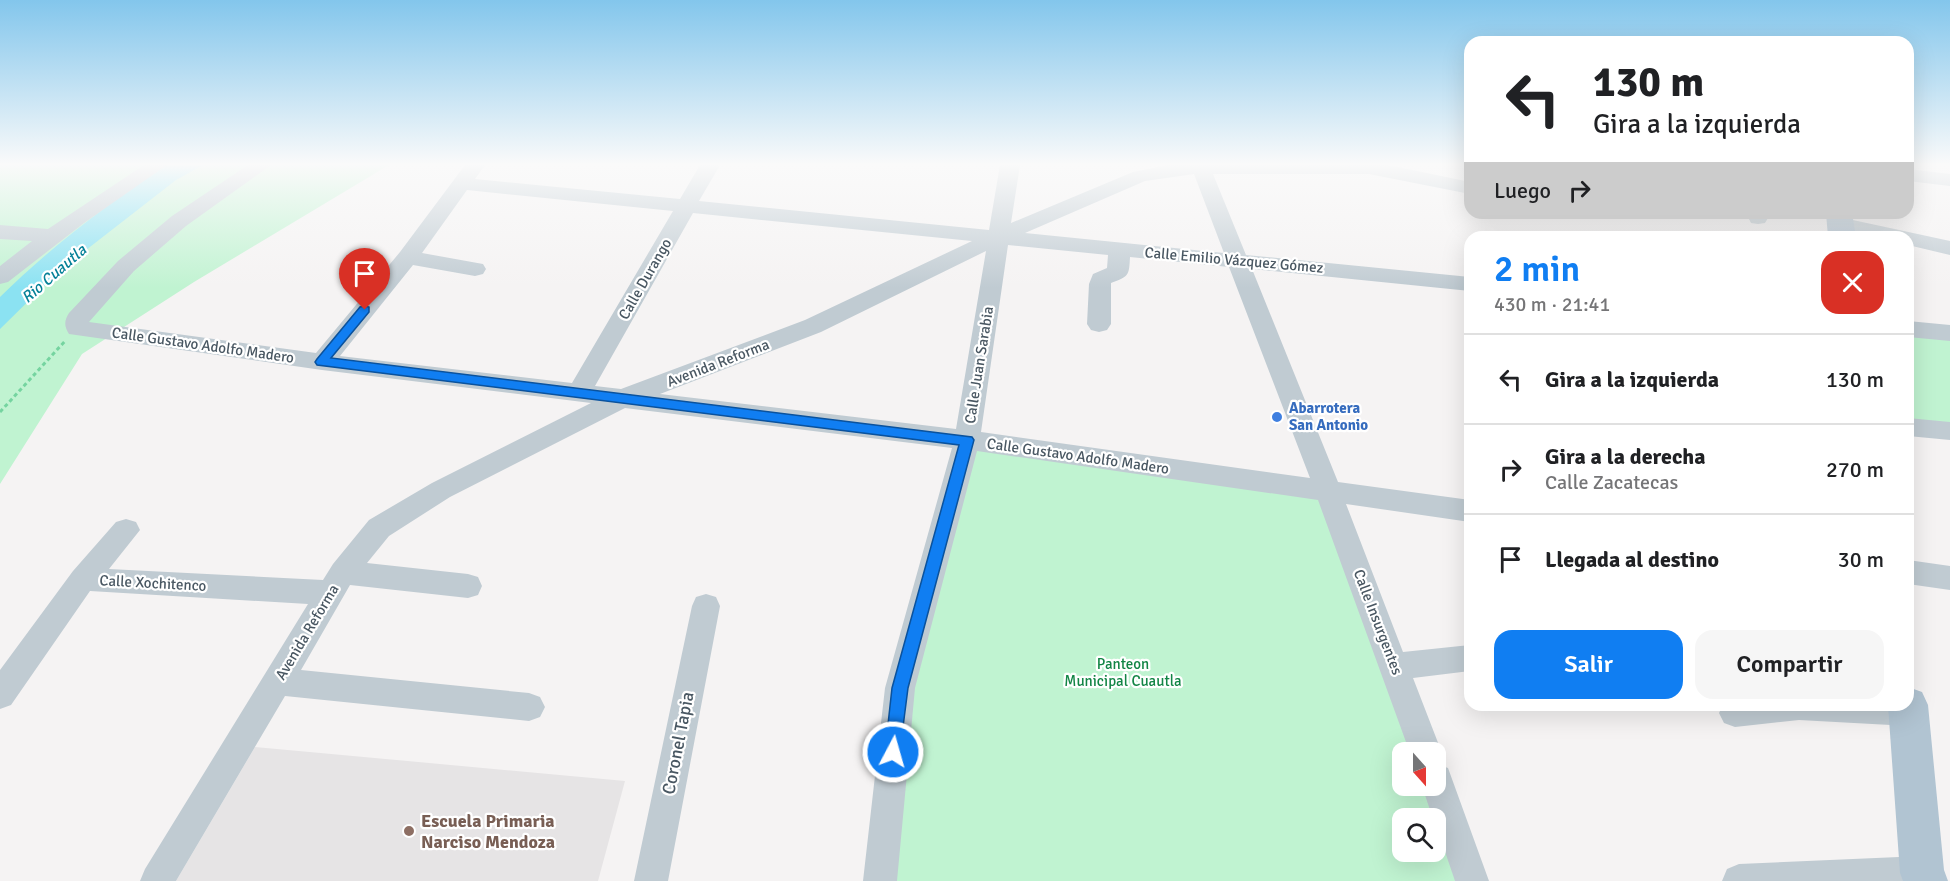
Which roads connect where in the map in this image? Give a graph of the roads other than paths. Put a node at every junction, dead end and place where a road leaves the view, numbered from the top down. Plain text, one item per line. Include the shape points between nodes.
1 (93, 206) edge
2 (201, 206) edge
3 (446, 206) edge
4 (687, 206) edge
5 (708, 206) edge
6 (1004, 206) edge
7 (1070, 206) edge
8 (1217, 206) edge
9 (1840, 224) edge
10 (1873, 231) edge
11 (0, 232) edge
12 (52, 236) junction
13 (999, 237) junction
14 (1914, 239) edge
15 (1950, 248) edge
16 (1119, 250) junction
17 (408, 257) junction
18 (1237, 259) junction
19 (475, 269) dead end
20 (0, 277) edge
21 (1464, 283) edge
22 (1099, 324) dead end
23 (1914, 330) edge
24 (1950, 333) edge
25 (322, 362) junction
26 (579, 392) junction
27 (621, 399) junction
28 (1914, 428) edge
29 (1950, 431) edge
30 (967, 440) junction
31 (1328, 491) junction
32 (1464, 510) edge
33 (126, 530) dead end
34 (1914, 573) edge
35 (1950, 578) edge
36 (84, 579) junction
37 (337, 582) junction
38 (468, 586) dead end
39 (706, 606) dead end
40 (1464, 659) edge
41 (1395, 667) junction
42 (277, 681) junction
43 (0, 694) edge
44 (529, 707) dead end
45 (1753, 711) edge
46 (1908, 711) edge
47 (1735, 713) dead end
48 (1422, 742) edge
49 (1442, 796) edge
50 (1933, 878) edge
51 (157, 881) edge
52 (651, 881) edge
53 (880, 881) edge
54 (1472, 881) edge
55 (1739, 881) edge

1 - 12 street
2 - 25 street, Calle Gustavo Adolfo Madero via 126,266 77,320 77,328
3 - 17 street
4 - 26 street, Calle Durango
5 - 13 street, Calle Emilio Vázquez Gómez
6 - 13 street, Calle Juan Sarabia
7 - 13 street, Avenida Reforma
8 - 18 street, Calle Insurgentes
9 - 10 street
11 - 12 street
12 - 20 street
13 - 16 street, Calle Emilio Vázquez Gómez
13 - 27 street, Avenida Reforma via 813,326
13 - 30 street, Calle Juan Sarabia
14 - 15 street
16 - 18 street, Calle Emilio Vázquez Gómez
16 - 22 street via 1118,272 1101,279
17 - 19 street
17 - 25 street
18 - 21 street, Calle Emilio Vázquez Gómez
18 - 31 street, Calle Insurgentes
23 - 24 street
25 - 26 street, Calle Gustavo Adolfo Madero
26 - 27 street, Calle Gustavo Adolfo Madero
27 - 30 street, Calle Gustavo Adolfo Madero
27 - 37 street, Avenida Reforma via 441,490 379,528
28 - 29 street
30 - 31 street, Calle Gustavo Adolfo Madero
30 - 53 street, Calle Juan Sarabia via 900,688
31 - 32 street, Calle Gustavo Adolfo Madero
31 - 41 street, Calle Insurgentes
33 - 36 street
34 - 35 street
36 - 37 street, Calle Xochitenco
36 - 43 street, Calle Xochitenco
37 - 38 street, Calle Xochitenco
37 - 42 street, Avenida Reforma
39 - 52 street, Coronel Tapia
40 - 41 street
41 - 48 street, Calle Insurgentes
42 - 44 street
42 - 51 street, Avenida Reforma
45 - 47 street
46 - 50 main road
49 - 54 street
50 - 55 street via 1863,874

